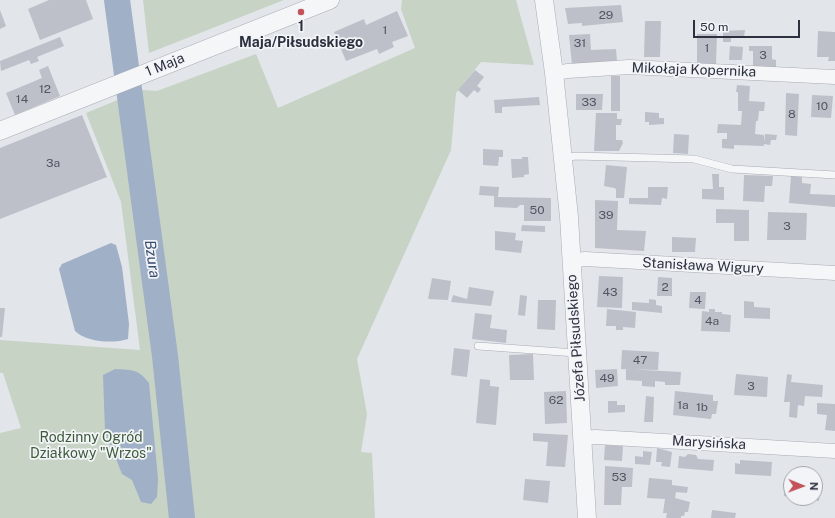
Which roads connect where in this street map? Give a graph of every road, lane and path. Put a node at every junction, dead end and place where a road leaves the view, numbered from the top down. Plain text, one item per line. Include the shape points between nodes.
1 (330, 0) edge
2 (544, 0) edge
3 (554, 73) junction
4 (835, 77) edge
5 (0, 131) edge
6 (563, 158) junction
7 (835, 175) edge
8 (571, 260) junction
9 (835, 273) edge
10 (478, 346) dead end
11 (576, 353) junction
12 (582, 438) junction
13 (835, 451) edge
14 (587, 518) edge

1 - 5 street, 1 Maja
2 - 3 street, Józefa Piłsudskiego
3 - 4 street, Mikołaja Kopernika via 629,67
3 - 6 street, Józefa Piłsudskiego
6 - 7 lane via 575,156 694,159 732,169
6 - 8 street, Józefa Piłsudskiego
8 - 9 street, Stanisława Wigury
8 - 11 street, Józefa Piłsudskiego
10 - 11 lane
11 - 12 street, Józefa Piłsudskiego
12 - 13 street, Marysińska
12 - 14 street, Józefa Piłsudskiego

